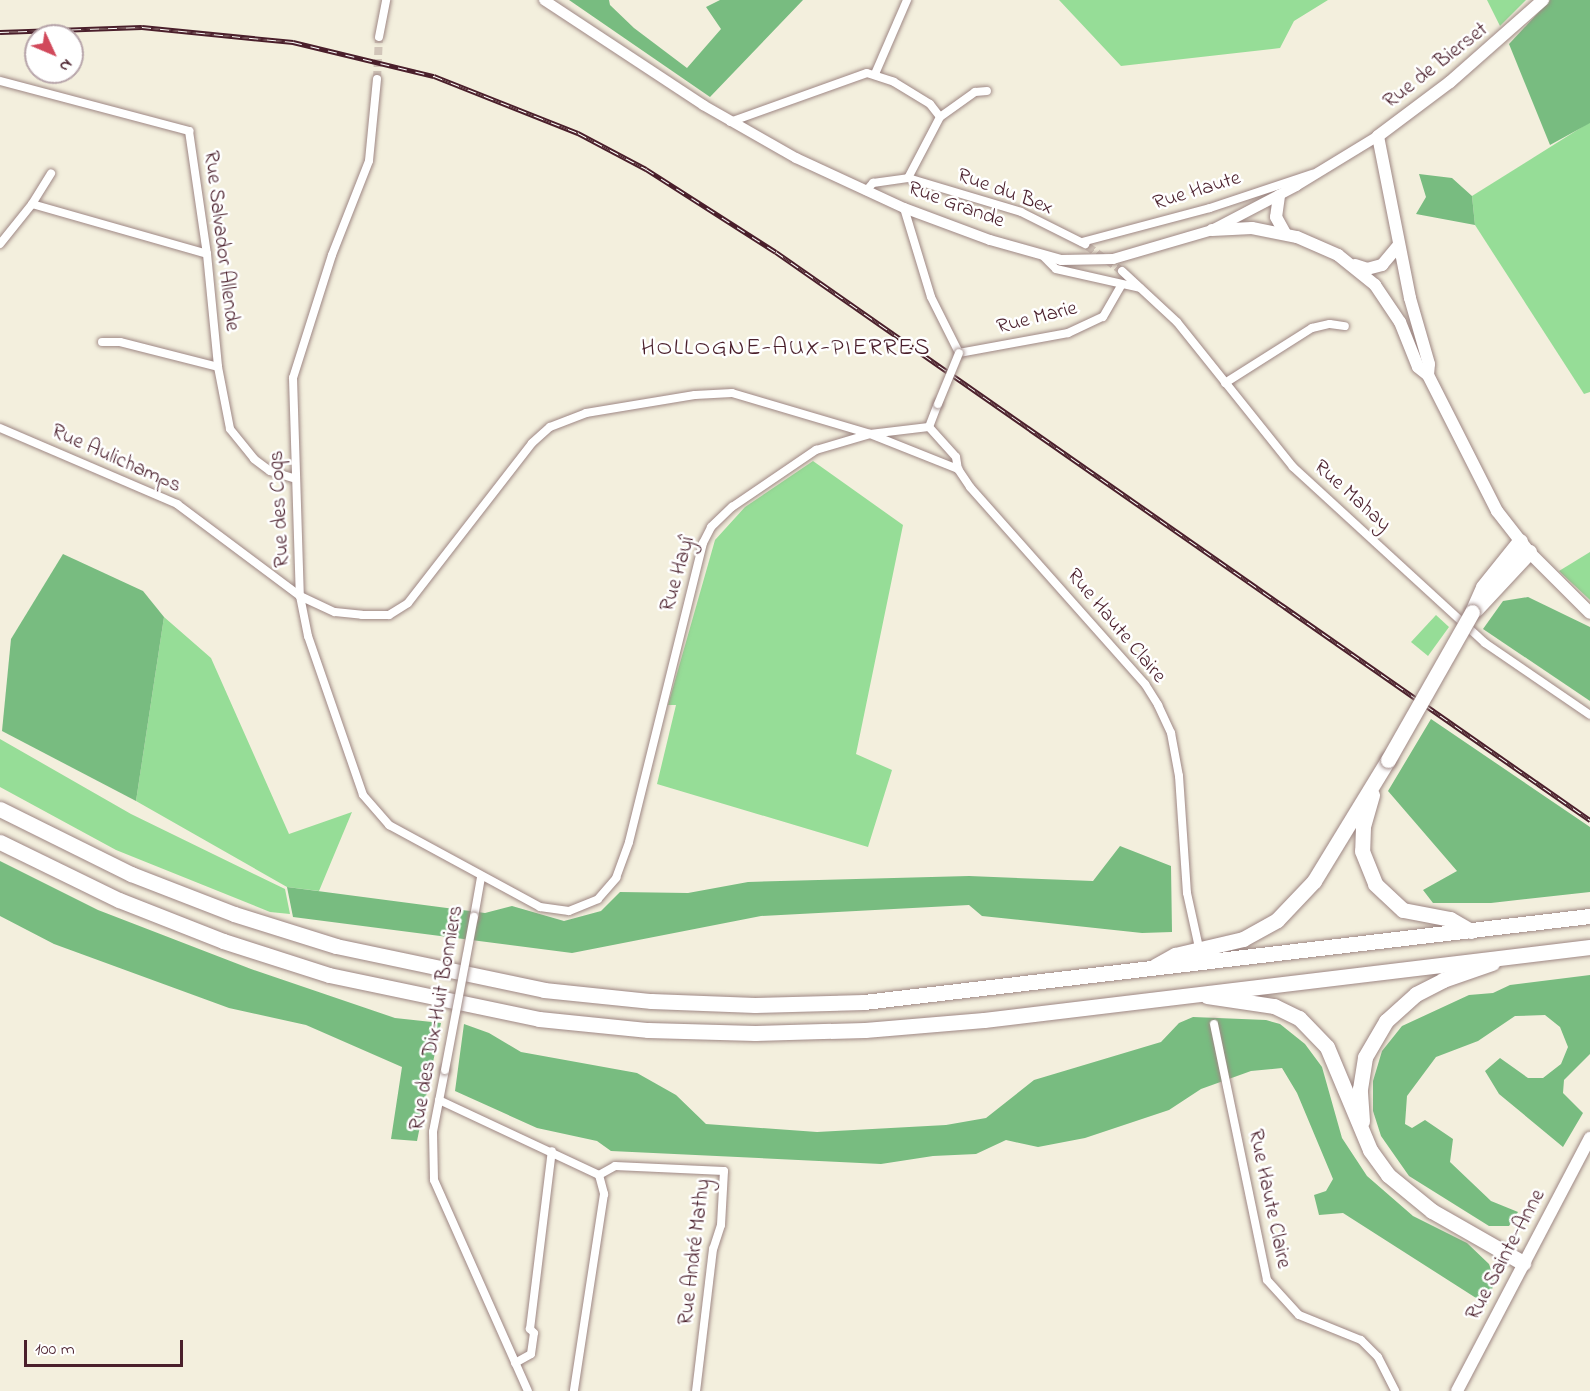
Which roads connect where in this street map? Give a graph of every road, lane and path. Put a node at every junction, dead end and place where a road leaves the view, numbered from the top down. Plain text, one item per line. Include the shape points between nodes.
1 (386, 0) edge
2 (544, 0) edge
3 (907, 0) edge
4 (1543, 0) edge
5 (379, 37) tunnel mouth
6 (875, 75) junction
7 (376, 79) tunnel mouth
8 (0, 81) edge
9 (987, 91) dead end
10 (940, 117) junction
11 (730, 122) junction
12 (1378, 136) junction
13 (1321, 172) junction
14 (51, 174) dead end
15 (908, 178) junction
16 (866, 191) junction
17 (1279, 196) junction
18 (32, 204) junction
19 (904, 208) junction
20 (1212, 230) junction
21 (1285, 233) junction
22 (0, 244) edge
23 (1085, 244) joint
24 (1399, 245) junction
25 (207, 254) junction
26 (1043, 256) junction
27 (1354, 265) junction
28 (1122, 271) tunnel mouth
29 (1121, 286) junction
30 (1140, 288) junction
31 (1345, 326) dead end
32 (102, 342) dead end
33 (959, 354) junction
34 (218, 367) junction
35 (1428, 375) junction
36 (1225, 383) junction
37 (929, 427) junction
38 (0, 428) edge
39 (870, 434) junction
40 (958, 469) junction
41 (296, 479) junction
42 (1525, 546) junction
43 (300, 596) junction
44 (1590, 613) edge
45 (1590, 715) edge
46 (1387, 762) junction
47 (0, 809) edge
48 (0, 842) edge
49 (481, 878) junction
50 (1590, 916) edge
51 (1471, 931) junction
52 (1198, 943) dead end
53 (1590, 947) edge
54 (1511, 956) junction
55 (1147, 970) junction
56 (1199, 993) junction
57 (1214, 1024) dead end
58 (439, 1100) junction
59 (1362, 1127) junction
60 (1590, 1138) edge
61 (552, 1151) junction
62 (599, 1175) junction
63 (1523, 1263) junction
64 (515, 1363) junction
65 (528, 1391) edge
66 (574, 1391) edge
67 (696, 1391) edge
68 (1395, 1391) edge
69 (1457, 1391) edge

1 - 5 street
2 - 11 street, Rue Grande
3 - 6 street
4 - 12 main road, Rue de Bierset via 1459,75
6 - 10 street via 930,104
6 - 11 street via 867,73
7 - 41 street, Rue des Coqs via 369,161 332,255 293,378
8 - 25 street, Rue Salvador Allende via 189,131
9 - 10 street via 975,92
10 - 15 street
11 - 16 street, Rue Grande
12 - 13 street, Rue Grande
12 - 24 main road
13 - 17 street, Rue Grande
13 - 23 street, Rue Haute
14 - 18 street
15 - 16 street via 873,183
15 - 23 street, Rue du Bex via 1021,212
16 - 19 street, Rue Grande
17 - 20 street, Rue Grande
17 - 21 main road via 1276,217
18 - 22 street
18 - 25 street
19 - 26 street, Rue Grande
19 - 33 street via 930,297
20 - 21 main road via 1252,228
20 - 26 street, Rue Grande via 1113,259 1078,261
21 - 27 main road via 1328,249
24 - 27 main road via 1382,265 1367,269
24 - 35 main road
25 - 34 street, Rue Salvador Allende
26 - 29 street via 1056,269
27 - 35 main road via 1388,300 1418,367
28 - 30 street, Rue Mahay
29 - 30 street
29 - 33 street, Rue Marie via 1103,317 1068,333
30 - 36 street, Rue Mahay via 1177,322
31 - 36 street via 1312,328
32 - 34 street via 120,342
33 - 37 street, bridge
34 - 41 street, Rue Salvador Allende via 230,429 254,459 270,471
35 - 42 main road via 1482,487
36 - 45 street, Rue Mahay via 1293,466 1485,643
37 - 39 street, Rue Hayî
37 - 40 street, Rue Haute Claire via 956,457
38 - 43 street, Rue Aulichamps via 177,504
39 - 40 street, Rue Aulichamps
39 - 43 street, Rue Aulichamps via 732,393 695,395 586,413 550,427 532,443 408,603 389,615 362,615 335,612
39 - 49 street, Rue Hayî via 816,450 732,507 711,527 703,543 629,842 616,878 598,900 568,911 540,907
40 - 52 street, Rue Haute Claire via 1145,684 1158,705 1171,734 1179,776 1187,893
41 - 43 street, Rue des Coqs via 301,515
42 - 44 main road
42 - 46 highway, bridge via 1475,607
43 - 49 street, Rue des Coqs via 308,636 363,795 389,825
46 - 51 highway via 1363,827 1362,851 1375,884 1403,910 1450,919
46 - 55 highway via 1320,873 1277,920 1243,939 1175,956
47 - 55 highway via 131,874 234,914 336,946 544,990 674,1002 864,1002
48 - 56 highway via 119,900 223,941 329,975 539,1019 755,1034 865,1030
49 - 58 street, Rue des Dix-Huit Bonniers, bridge
50 - 51 highway
51 - 55 highway
53 - 54 highway
54 - 56 highway
54 - 59 highway via 1416,994 1386,1021 1365,1058 1360,1089
56 - 59 highway via 1221,1000 1274,1006 1299,1018 1327,1047
57 - 68 street, Rue Haute Claire via 1267,1280 1299,1315 1361,1340 1378,1357
58 - 61 street
58 - 64 street, Rue des Dix-Huit Bonniers via 433,1132 434,1180
59 - 63 highway via 1370,1150 1401,1187 1432,1211
60 - 63 main road, Rue Sainte-Anne
61 - 62 street
61 - 64 street via 530,1329 534,1333 531,1354
62 - 66 street via 604,1194
62 - 67 street, Rue André Mathy via 615,1166 724,1171 721,1225 712,1260
63 - 69 main road, Rue Sainte-Anne
64 - 65 street, Rue des Dix-Huit Bonniers

